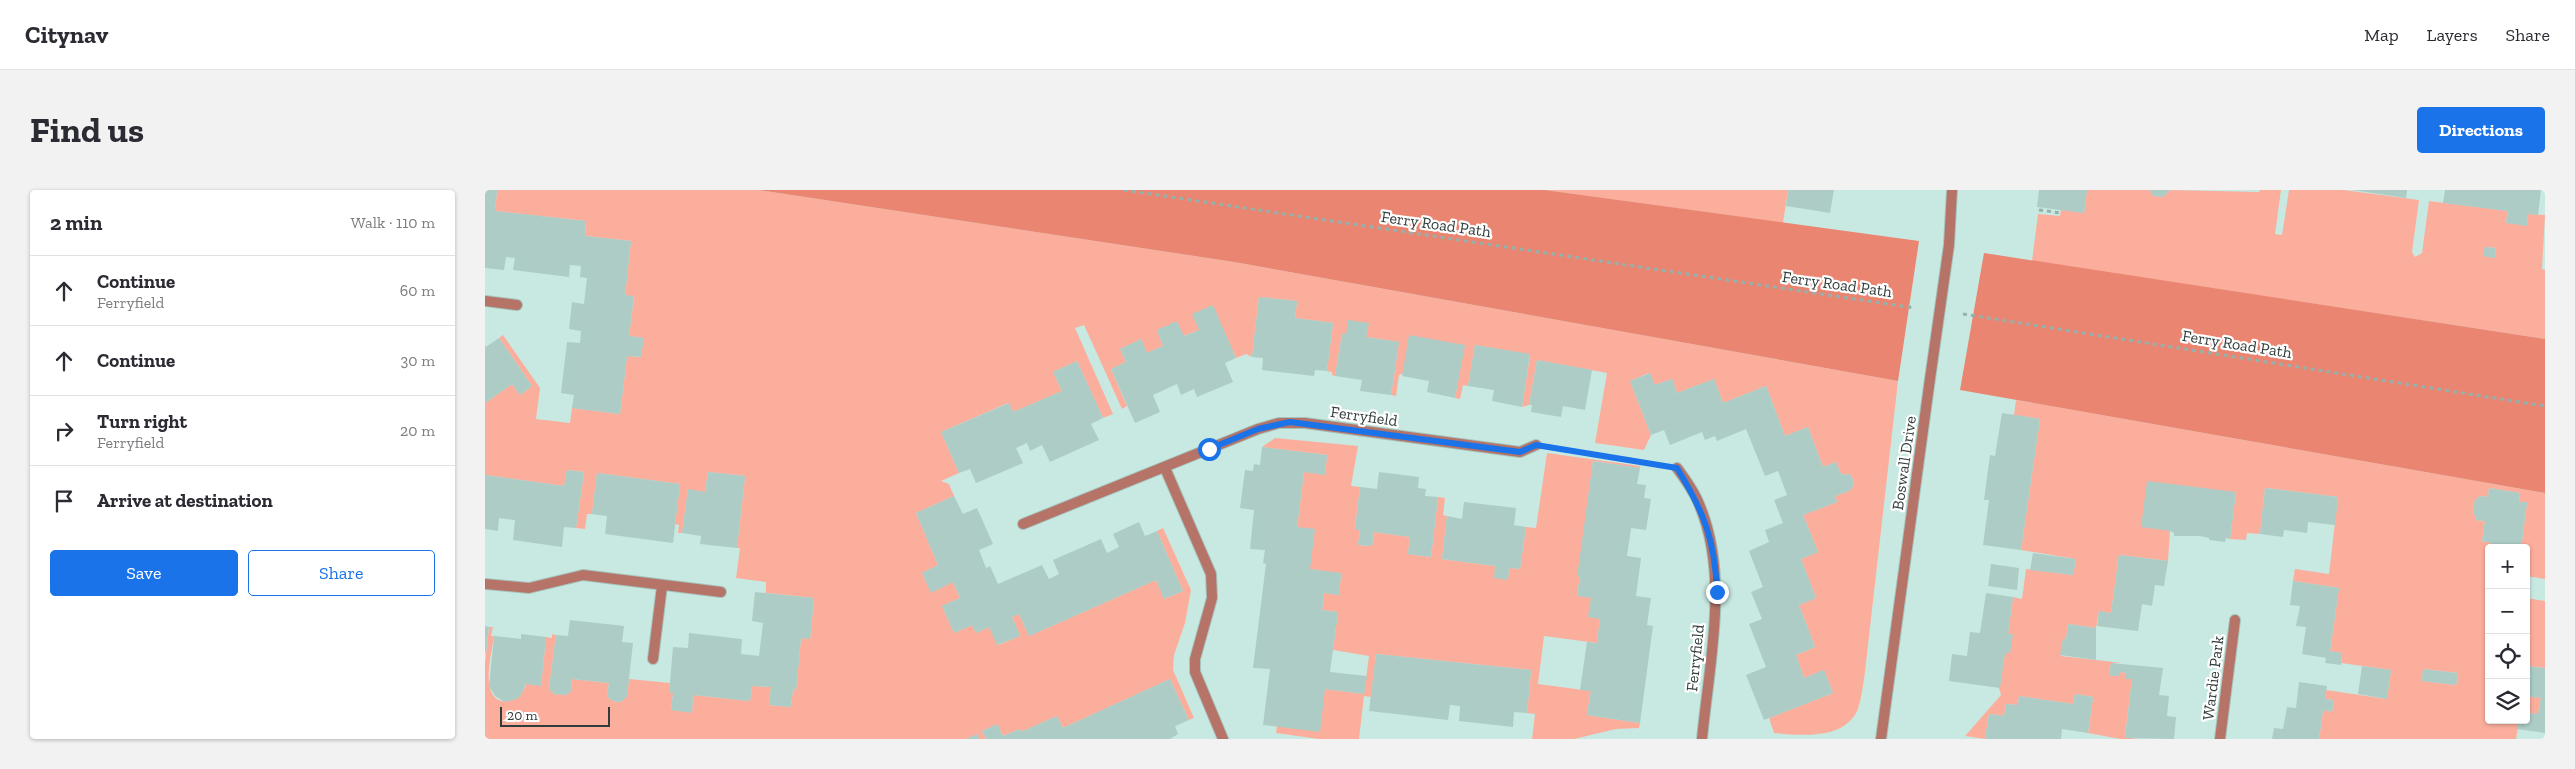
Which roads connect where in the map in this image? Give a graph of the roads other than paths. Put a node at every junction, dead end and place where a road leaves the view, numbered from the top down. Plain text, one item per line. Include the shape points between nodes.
1 (1952, 190) edge
2 (485, 301) edge
3 (517, 305) dead end
4 (1536, 445) road end
5 (1165, 468) junction
6 (1677, 468) road end
7 (1023, 524) dead end
8 (485, 584) edge
9 (662, 586) junction
10 (721, 592) dead end
11 (2235, 620) dead end
12 (653, 659) dead end
13 (1223, 739) edge
14 (1702, 739) edge
15 (1881, 739) edge
16 (2221, 739) edge

1 - 15 street, Boswall Drive, bridge via 1949,245
2 - 3 street
4 - 5 street, Ferryfield via 1520,452 1290,422 1258,429
5 - 7 street, Ferryfield
5 - 13 street via 1211,574 1212,598 1195,659 1195,672
6 - 14 street, Ferryfield via 1699,502 1715,559 1717,592
8 - 9 street via 529,588 583,575
9 - 10 street
9 - 12 street
11 - 16 street, Wardie Park

